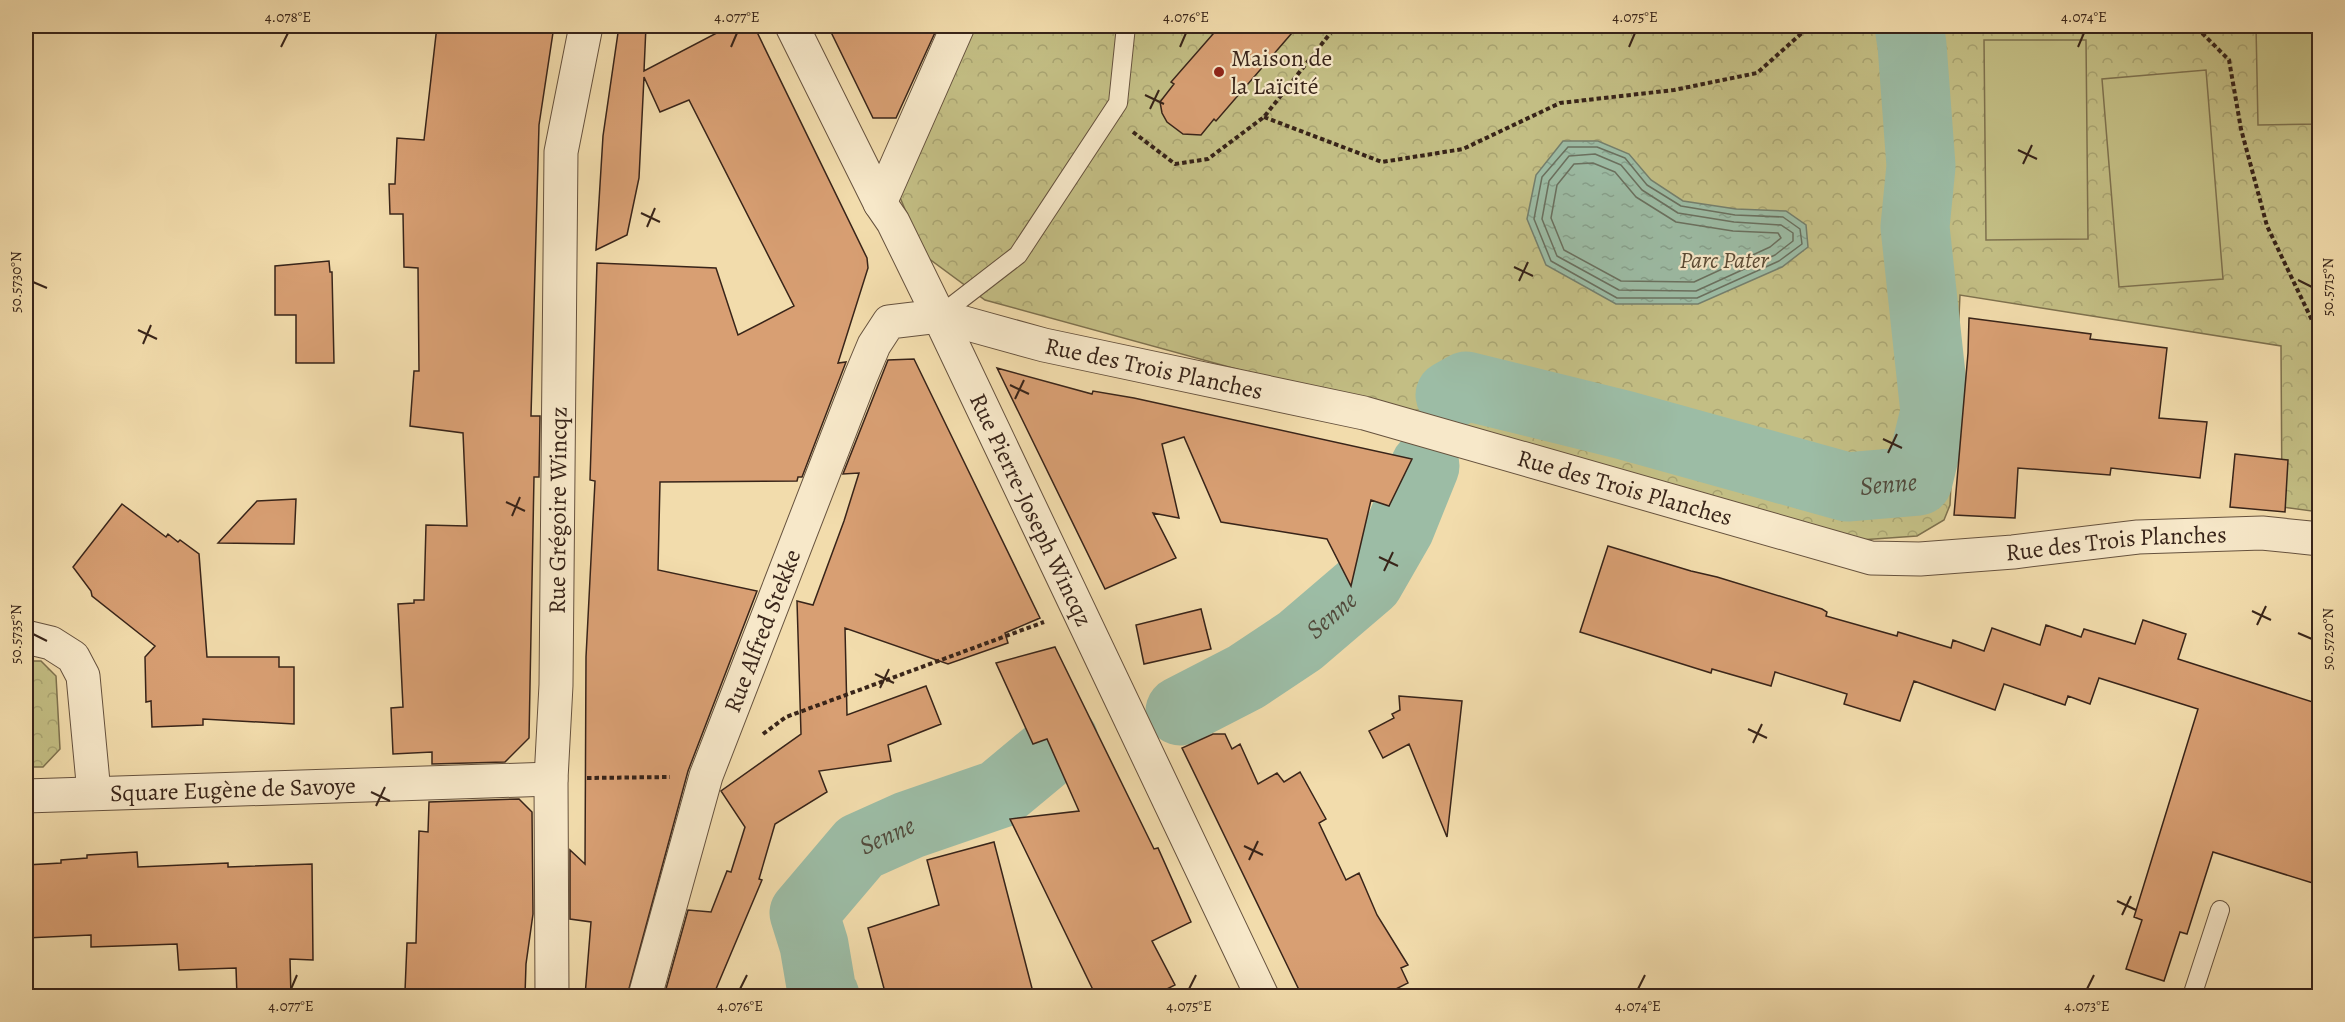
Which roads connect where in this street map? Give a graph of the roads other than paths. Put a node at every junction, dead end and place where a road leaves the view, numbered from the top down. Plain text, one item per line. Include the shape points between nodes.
1 (586, 26) edge
2 (792, 26) edge
3 (958, 26) edge
4 (1126, 26) edge
5 (880, 203) junction
6 (939, 316) junction
7 (2319, 539) edge
8 (26, 637) edge
9 (551, 779) junction
10 (94, 793) junction
11 (26, 796) edge
12 (2220, 910) dead end
13 (552, 996) edge
14 (645, 996) edge
15 (1262, 996) edge
16 (2192, 996) edge

1 - 9 street, Rue Grégoire Wincqz via 561,152 556,685
2 - 5 street, Rue Pierre-Joseph Wincqz
3 - 5 street
4 - 6 lane via 1118,103 1018,255
5 - 6 street, Rue Pierre-Joseph Wincqz
6 - 7 street, Rue des Trois Planches via 1044,345 1364,413 1871,558 2002,553 2138,537 2262,533
6 - 14 street, Rue Alfred Stekke via 889,322 874,345 706,776
6 - 15 street, Rue Pierre-Joseph Wincqz
8 - 10 street, Square Eugène de Savoye via 51,644 74,657 83,676
9 - 10 street, Square Eugène de Savoye
9 - 13 street, Rue Grégoire Wincqz
10 - 11 street, Square Eugène de Savoye
12 - 16 lane

